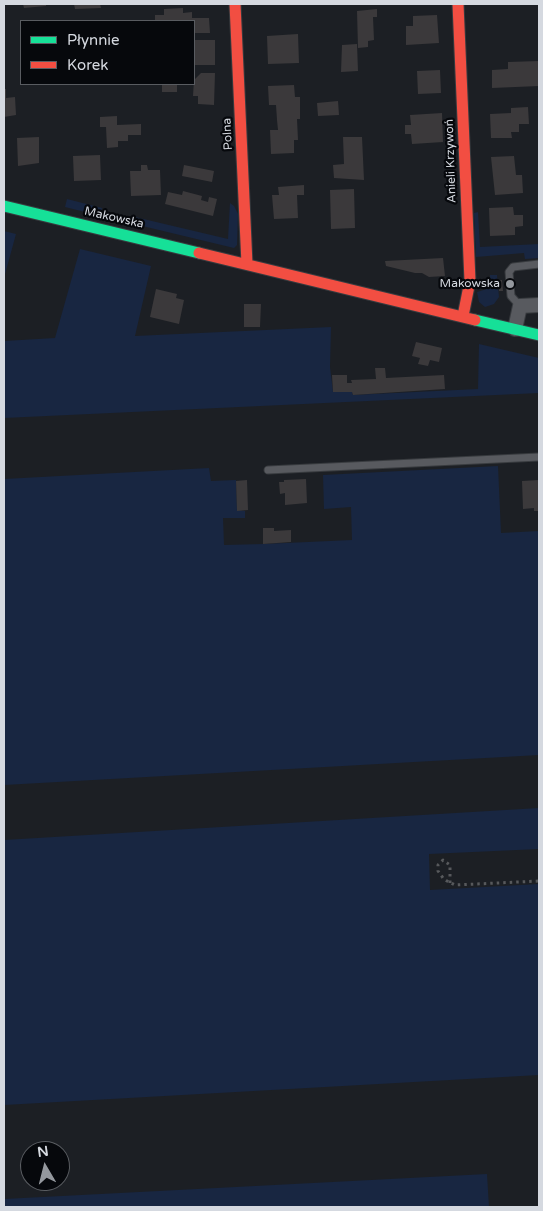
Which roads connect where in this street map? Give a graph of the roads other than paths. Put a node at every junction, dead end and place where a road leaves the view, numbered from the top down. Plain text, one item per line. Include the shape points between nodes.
1 (235, 4) edge
2 (458, 4) edge
3 (4, 206) edge
4 (247, 264) junction
5 (539, 264) edge
6 (539, 305) edge
7 (520, 306) junction
8 (463, 316) junction
9 (516, 329) junction
10 (539, 335) edge
11 (539, 457) edge
12 (268, 470) dead end

1 - 4 street, Polna
2 - 8 street, Anieli Krzywoń via 470,281
3 - 4 street, Makowska
4 - 8 street, Makowska
5 - 7 lane via 513,268 509,272 512,296
6 - 7 street
7 - 9 street
8 - 9 street, Makowska
9 - 10 street, Makowska
11 - 12 lane

